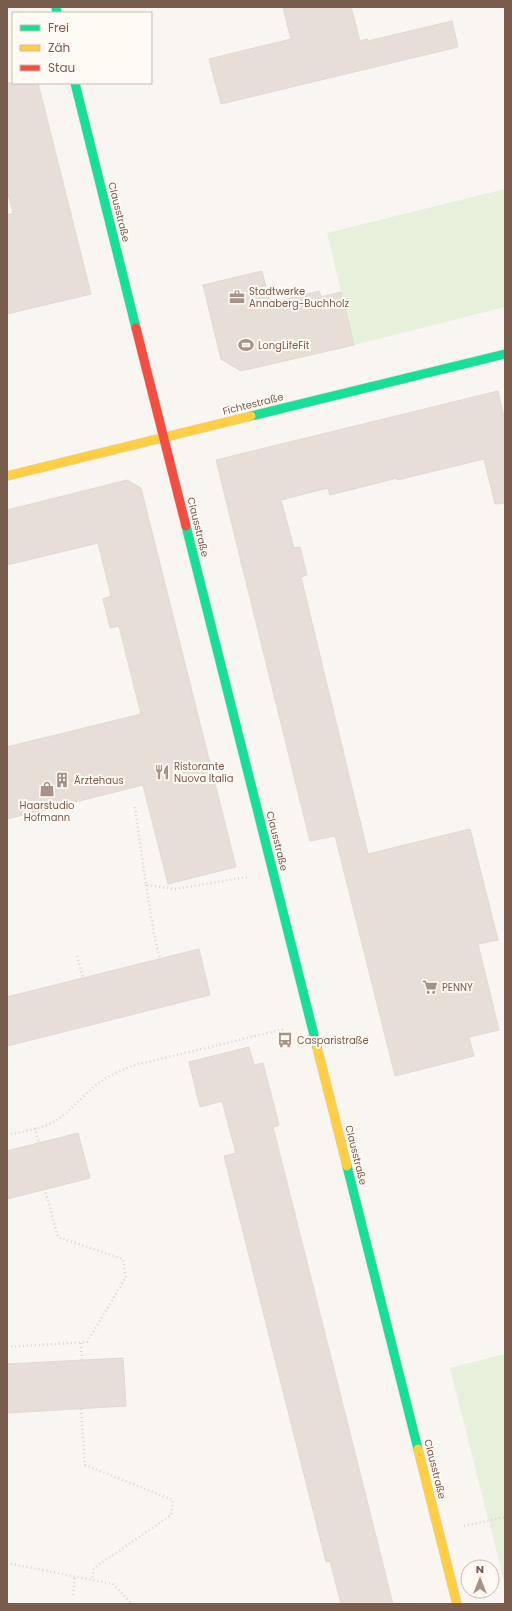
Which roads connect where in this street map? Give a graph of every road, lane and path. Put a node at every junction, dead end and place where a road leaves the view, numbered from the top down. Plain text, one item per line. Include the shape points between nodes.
1 (75, 84) edge
2 (505, 354) edge
3 (164, 437) junction
4 (7, 476) edge
5 (135, 807) dead end
6 (273, 872) junction
7 (146, 885) junction
8 (77, 956) dead end
9 (160, 959) dead end
10 (83, 978) dead end
11 (311, 1022) junction
12 (35, 1128) junction
13 (7, 1135) edge
14 (39, 1143) dead end
15 (45, 1190) dead end
16 (81, 1343) junction
17 (7, 1348) edge
18 (82, 1360) dead end
19 (81, 1409) dead end
20 (505, 1517) edge
21 (439, 1532) junction
22 (7, 1563) edge
23 (75, 1576) junction
24 (92, 1580) junction
25 (73, 1595) dead end
26 (132, 1604) edge
27 (457, 1604) edge

1 - 3 main road, Clausstraße
2 - 3 main road, Fichtestraße
3 - 4 main road, Fichtestraße
3 - 6 main road, Clausstraße
5 - 7 path
6 - 7 path via 176,890
6 - 11 main road, Clausstraße
7 - 9 path
8 - 10 path
11 - 12 path via 120,1070 105,1078 54,1122
11 - 21 main road, Clausstraße
12 - 13 path
12 - 14 path
15 - 16 path via 58,1237 123,1259 126,1277 87,1342
16 - 17 path
16 - 18 path
19 - 24 path via 85,1465 173,1500 171,1515 94,1568
20 - 21 path
21 - 27 main road, Clausstraße
22 - 23 path
23 - 24 path
23 - 25 path
24 - 26 path via 113,1584

